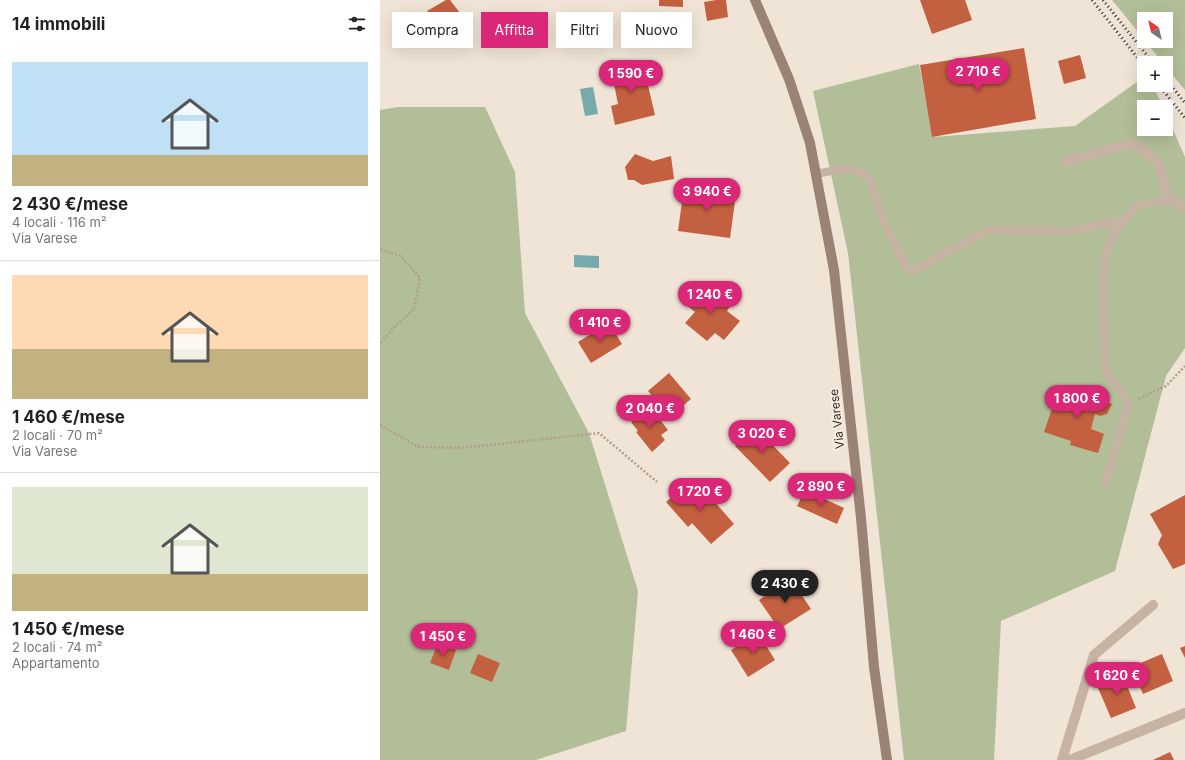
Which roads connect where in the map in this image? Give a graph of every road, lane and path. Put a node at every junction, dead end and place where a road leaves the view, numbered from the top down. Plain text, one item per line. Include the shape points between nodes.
1 (755, 0) edge
2 (1065, 162) dead end
3 (816, 174) junction
4 (1169, 199) junction
5 (1185, 207) edge
6 (1123, 220) junction
7 (380, 249) edge
8 (380, 344) edge
9 (1185, 366) edge
10 (1129, 403) junction
11 (380, 425) edge
12 (657, 482) dead end
13 (1105, 484) dead end
14 (1153, 605) dead end
15 (1185, 713) edge
16 (886, 760) edge
17 (1062, 760) edge
18 (1070, 760) edge

1 - 3 main road, Via Varese via 789,79 810,144
2 - 4 street via 1134,143 1158,162
3 - 6 lane via 846,168 862,173 870,179 883,220 906,267 913,271 988,230 1069,231
3 - 16 main road, Via Varese via 834,270 862,524 874,667
4 - 5 street
4 - 6 lane via 1136,206
6 - 10 lane via 1115,231 1105,257 1103,295 1106,373
7 - 8 path via 401,256 420,278 414,309
9 - 10 path via 1166,386
10 - 13 lane
11 - 12 path via 418,447 462,448 599,433
14 - 17 street via 1094,655
15 - 18 street

